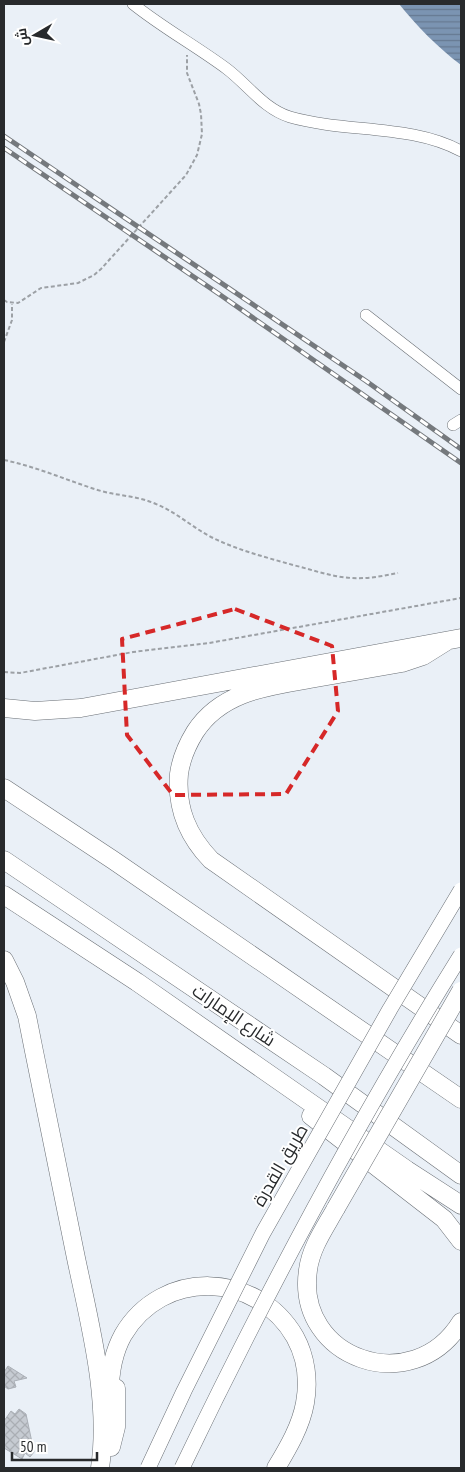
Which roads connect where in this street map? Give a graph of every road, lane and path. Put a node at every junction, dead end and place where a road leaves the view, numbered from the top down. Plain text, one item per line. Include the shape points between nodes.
1 (133, 4) edge
2 (190, 45) junction
3 (461, 151) edge
4 (4, 300) edge
5 (12, 304) junction
6 (366, 315) dead end
7 (4, 342) edge
8 (461, 388) edge
9 (4, 460) edge
10 (398, 573) dead end
11 (461, 598) edge
12 (454, 640) edge
13 (4, 672) edge
14 (4, 708) edge
15 (4, 788) edge
16 (4, 860) edge
17 (461, 890) edge
18 (4, 895) edge
19 (461, 955) edge
20 (4, 960) edge
21 (137, 982) junction
22 (461, 991) edge
23 (461, 1035) edge
24 (461, 1099) edge
25 (461, 1175) edge
26 (461, 1205) edge
27 (461, 1241) edge
28 (461, 1322) edge
29 (111, 1448) junction
30 (100, 1468) edge
31 (109, 1468) edge
32 (148, 1468) edge
33 (182, 1468) edge
34 (266, 1468) edge
35 (276, 1468) edge

1 - 2 lane
2 - 3 lane via 240,79 264,103 280,113 337,127 422,136
2 - 5 path via 187,73 199,104 202,124 197,155 186,175 94,275 78,282 41,288 23,301
4 - 5 path
5 - 7 path via 12,320
6 - 8 lane
9 - 10 path via 102,491 147,500 170,510 210,536 265,557 353,578
11 - 13 path via 209,643 133,652 20,673
12 - 14 highway via 81,708 35,711
12 - 23 highway via 402,663 269,686 238,695 210,714 199,726 183,755 178,787 184,819 200,848 211,860
15 - 24 highway
16 - 25 highway, شارع الإمارات via 324,1076
17 - 32 main road, طريق القدرة, bridge via 263,1234
18 - 21 highway
19 - 33 main road, bridge via 305,1225
20 - 30 highway via 27,1016 86,1304 103,1420
21 - 26 highway
21 - 27 highway via 171,1019 304,1111 444,1219
22 - 28 highway, bridge via 313,1248 307,1282 314,1315 326,1334 352,1355 374,1363 396,1364 429,1354 455,1332
29 - 31 highway
29 - 34 highway via 116,1422 117,1379 134,1335 151,1317 171,1304 194,1298 218,1297 242,1304 262,1315 280,1332 295,1365 298,1388 295,1412
29 - 35 highway via 112,1369 123,1336 146,1308 166,1295 190,1287 216,1286 241,1291 264,1302 287,1325 302,1353 307,1378 305,1404 294,1436

